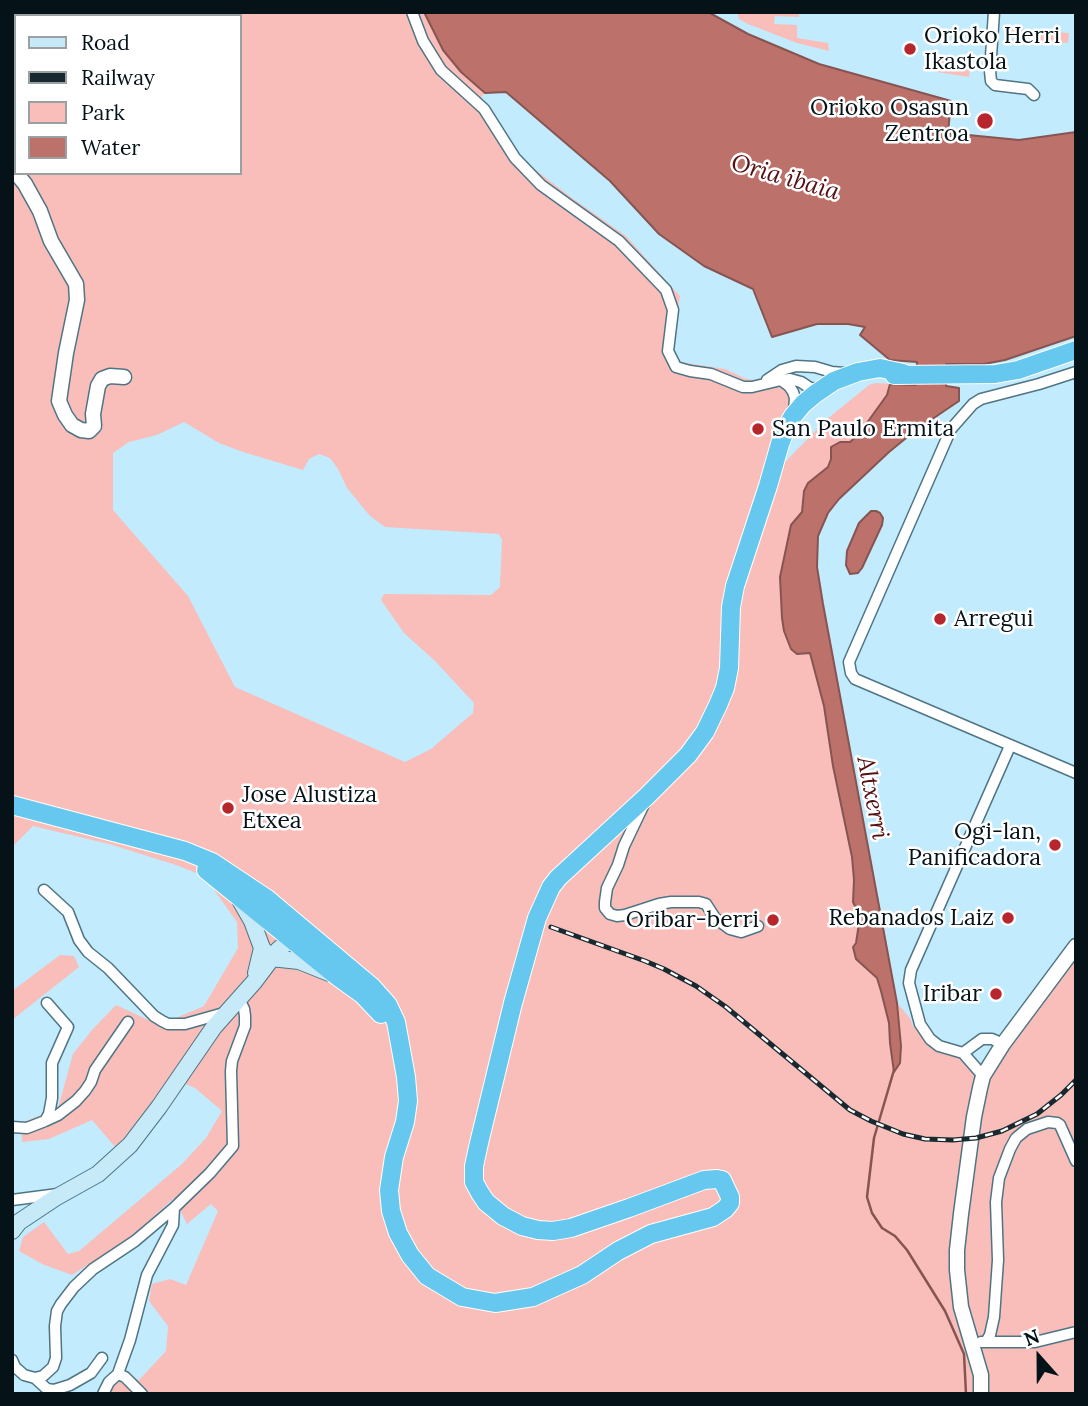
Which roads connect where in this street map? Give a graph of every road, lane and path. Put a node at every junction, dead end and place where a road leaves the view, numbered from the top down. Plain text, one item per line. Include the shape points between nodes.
1 (412, 12) edge
2 (994, 12) edge
3 (1034, 95) dead end
4 (18, 175) edge
5 (1076, 350) edge
6 (1076, 372) edge
7 (781, 375) junction
8 (124, 377) dead end
9 (854, 378) junction
10 (822, 389) junction
11 (793, 424) junction
12 (1010, 746) junction
13 (1076, 773) edge
14 (647, 796) junction
15 (12, 805) edge
16 (239, 887) junction
17 (44, 890) dead end
18 (758, 926) dead end
19 (293, 940) junction
20 (1076, 946) edge
21 (271, 955) junction
22 (343, 972) junction
23 (239, 999) junction
24 (47, 1003) dead end
25 (227, 1013) junction
26 (128, 1022) dead end
27 (1003, 1044) junction
28 (963, 1053) junction
29 (983, 1076) junction
30 (45, 1121) junction
31 (12, 1127) edge
32 (1076, 1161) edge
33 (61, 1194) junction
34 (12, 1200) edge
35 (174, 1208) junction
36 (12, 1231) edge
37 (1076, 1332) edge
38 (979, 1342) junction
39 (102, 1358) dead end
40 (12, 1360) edge
41 (118, 1374) junction
42 (35, 1378) junction
43 (46, 1391) edge
44 (103, 1394) edge
45 (142, 1394) edge
46 (981, 1394) edge

1 - 7 street via 441,70 484,109 515,158 541,185 619,241 666,290 673,310 668,351 676,367 743,387
2 - 3 street via 991,81 1028,89
4 - 8 street via 76,284 78,300 59,401 72,425 89,431 94,426 102,379
5 - 9 highway via 995,374 903,373 880,368
6 - 12 street via 981,399 951,429 849,662 855,678
7 - 9 street via 803,366
7 - 10 street via 796,369 814,372 823,381
7 - 11 street via 793,392
9 - 10 highway
9 - 11 highway
10 - 11 highway
11 - 14 highway via 735,586 729,668 721,697 688,755
12 - 13 street
12 - 28 street via 911,970 909,984 920,1024 939,1046
14 - 18 street via 607,888 605,908 610,914 625,915 671,902 699,902 730,929 741,932
14 - 22 highway via 558,878 546,897 513,1003 474,1182 486,1202 503,1216 538,1230 571,1228 717,1179 723,1181 730,1203 713,1217 651,1234 582,1275 533,1297 495,1303 462,1297 427,1276 398,1233 388,1190 408,1101 396,1021 372,987
15 - 16 highway via 139,840
16 - 19 highway via 287,924
16 - 21 main road
16 - 22 highway via 266,898
17 - 25 street via 68,912 88,952 162,1021 185,1024
19 - 21 main road via 291,947
19 - 22 highway via 308,940
20 - 27 street
21 - 22 main road
21 - 23 main road
23 - 25 main road
23 - 35 street via 245,1021 231,1071 233,1146
24 - 30 street via 68,1027 52,1063 52,1098
25 - 33 main road via 130,1145 98,1174
26 - 30 street via 85,1091
27 - 28 street via 982,1039
27 - 29 street
28 - 29 street
29 - 38 street via 957,1250 961,1307
30 - 31 street via 27,1128
32 - 38 street via 1057,1123 1027,1129 1010,1149 996,1202 994,1317 990,1335
33 - 34 street
33 - 36 main road
35 - 41 street via 173,1225 147,1275
35 - 42 street via 74,1287 57,1311 53,1367
37 - 38 street via 1035,1342
38 - 46 street
39 - 43 street via 91,1373
40 - 42 street via 24,1375
41 - 44 street
41 - 45 street
42 - 43 street

